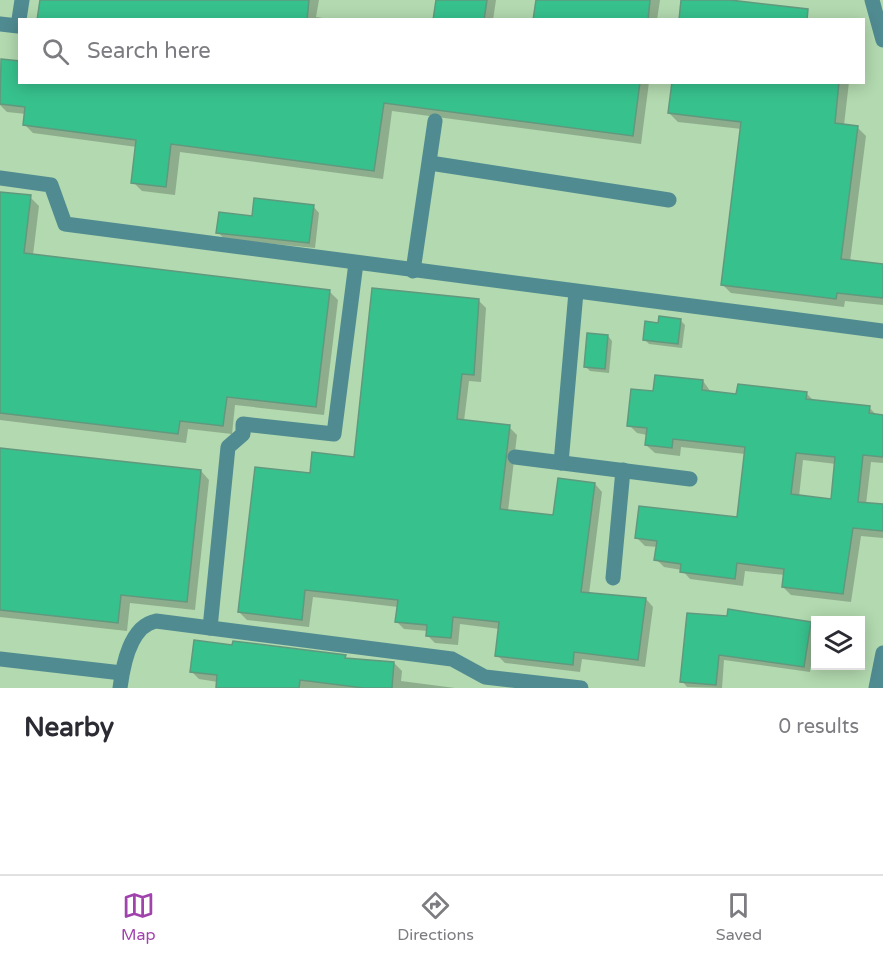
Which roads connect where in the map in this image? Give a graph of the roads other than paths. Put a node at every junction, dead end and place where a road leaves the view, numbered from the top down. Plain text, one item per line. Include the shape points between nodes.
1 (22, 0) edge
2 (872, 0) edge
3 (19, 18) edge
4 (0, 24) edge
5 (18, 26) edge
6 (883, 40) edge
7 (435, 121) dead end
8 (430, 163) junction
9 (0, 178) edge
10 (669, 200) dead end
11 (356, 263) junction
12 (414, 271) junction
13 (576, 292) junction
14 (883, 331) edge
15 (515, 457) dead end
16 (561, 463) junction
17 (623, 470) junction
18 (690, 479) dead end
19 (613, 578) dead end
20 (210, 628) junction
21 (883, 653) edge
22 (0, 659) edge
23 (121, 680) edge
24 (493, 683) edge
25 (581, 688) edge
26 (876, 688) edge

1 - 3 lane
2 - 6 lane
4 - 5 lane
7 - 8 lane
8 - 10 lane
8 - 12 lane
9 - 11 lane via 51,185 65,224
11 - 12 lane
11 - 20 lane via 334,434 243,424 243,434 228,447
12 - 13 lane
13 - 14 lane
13 - 16 lane
15 - 16 lane
16 - 17 lane
17 - 18 lane
17 - 19 lane
20 - 23 lane via 148,623 137,631
20 - 24 lane via 452,659
21 - 26 lane
22 - 23 lane
24 - 25 lane

